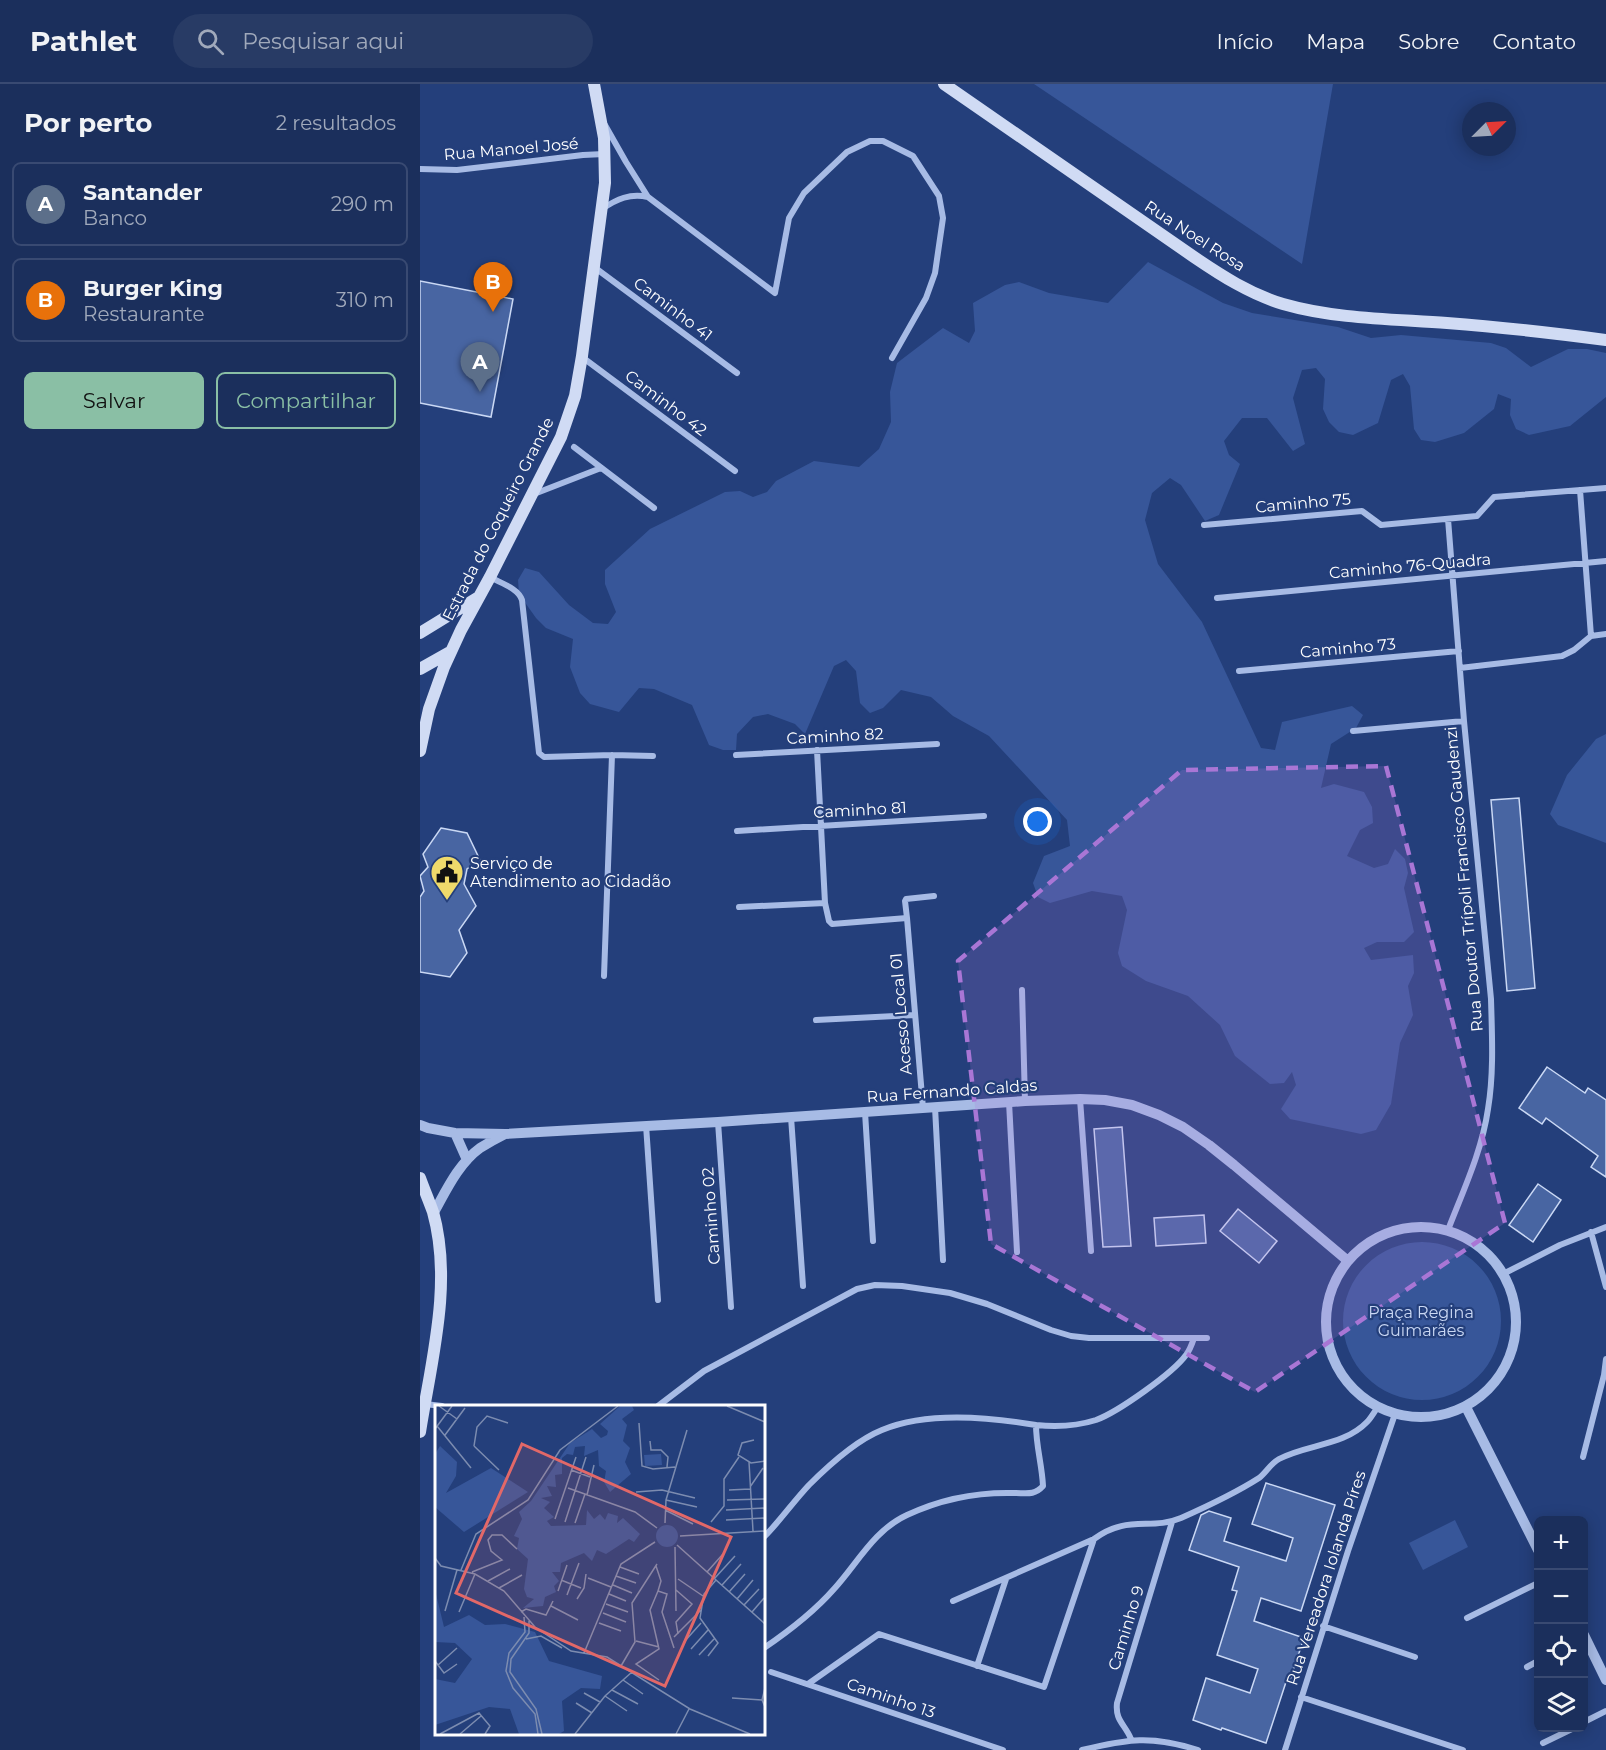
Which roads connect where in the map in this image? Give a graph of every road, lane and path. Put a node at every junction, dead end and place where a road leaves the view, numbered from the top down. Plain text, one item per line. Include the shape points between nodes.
1 (594, 84) edge
2 (606, 84) edge
3 (944, 84) edge
4 (599, 112) junction
5 (605, 154) junction
6 (420, 169) edge
7 (648, 197) junction
8 (601, 210) junction
9 (594, 266) junction
10 (1606, 340) edge
11 (582, 356) junction
12 (892, 358) dead end
13 (737, 373) dead end
14 (574, 447) dead end
15 (601, 468) junction
16 (735, 471) dead end
17 (1606, 488) edge
18 (1580, 490) junction
19 (531, 495) junction
20 (654, 508) dead end
21 (1448, 519) junction
22 (1204, 525) dead end
23 (1606, 561) edge
24 (1586, 563) junction
25 (1452, 576) junction
26 (490, 577) junction
27 (478, 597) junction
28 (1217, 598) dead end
29 (420, 633) edge
30 (1606, 634) edge
31 (1591, 636) junction
32 (451, 651) junction
33 (1459, 651) junction
34 (1460, 668) junction
35 (420, 669) edge
36 (1239, 671) dead end
37 (1464, 720) junction
38 (1353, 731) dead end
39 (937, 744) dead end
40 (817, 750) junction
41 (420, 751) edge
42 (612, 755) junction
43 (736, 755) dead end
44 (653, 756) dead end
45 (984, 816) dead end
46 (820, 826) junction
47 (738, 831) dead end
48 (934, 896) dead end
49 (825, 903) junction
50 (739, 907) dead end
51 (907, 918) junction
52 (604, 976) dead end
53 (1022, 990) dead end
54 (915, 1015) junction
55 (816, 1020) dead end
56 (1080, 1098) junction
57 (1025, 1101) junction
58 (1009, 1102) junction
59 (935, 1107) junction
60 (923, 1108) junction
61 (865, 1111) junction
62 (791, 1117) junction
63 (718, 1122) junction
64 (420, 1125) edge
65 (646, 1125) junction
66 (455, 1133) junction
67 (505, 1134) junction
68 (467, 1160) junction
69 (420, 1178) edge
70 (433, 1214) junction
71 (1606, 1227) edge
72 (1448, 1230) junction
73 (1592, 1232) junction
74 (873, 1241) dead end
75 (1091, 1251) dead end
76 (1017, 1252) dead end
77 (943, 1260) dead end
78 (1348, 1260) junction
79 (1503, 1274) junction
80 (803, 1286) dead end
81 (1606, 1287) edge
82 (658, 1300) dead end
83 (731, 1307) dead end
84 (1194, 1338) junction
85 (1207, 1338) dead end
86 (1606, 1359) edge
87 (424, 1404) junction
88 (661, 1405) edge
89 (435, 1406) edge
90 (1378, 1407) junction
91 (1466, 1407) junction
92 (1395, 1414) junction
93 (1036, 1425) junction
94 (420, 1432) edge
95 (1583, 1457) dead end
96 (1172, 1522) junction
97 (765, 1536) edge
98 (1094, 1539) junction
99 (1534, 1540) edge
100 (1006, 1579) junction
101 (1534, 1585) edge
102 (953, 1601) dead end
103 (1467, 1618) dead end
104 (1323, 1626) junction
105 (1588, 1646) edge
106 (765, 1647) edge
107 (1414, 1657) dead end
108 (1534, 1664) edge
109 (977, 1666) junction
110 (1527, 1667) dead end
111 (771, 1672) dead end
112 (1606, 1680) edge
113 (808, 1684) junction
114 (1301, 1698) junction
115 (1606, 1711) edge
116 (1588, 1720) edge
117 (1566, 1732) edge
118 (1131, 1739) junction
119 (1543, 1743) dead end
120 (1003, 1750) edge
121 (1082, 1750) edge
122 (1198, 1750) edge
123 (1285, 1750) edge
124 (1463, 1750) edge

1 - 4 main road, Estrada do Coqueiro Grande
2 - 4 main road
3 - 10 main road, Rua Noel Rosa via 1227,279 1282,304 1342,315 1492,326
4 - 5 main road, Estrada do Coqueiro Grande
4 - 7 street
5 - 6 street, Rua Manoel José via 457,170
5 - 8 main road, Estrada do Coqueiro Grande
7 - 8 street via 629,196
7 - 12 street via 775,293 789,218 804,193 847,152 870,141 883,141 913,156 939,196 943,218 935,273 926,298
8 - 9 main road, Estrada do Coqueiro Grande
9 - 11 main road, Estrada do Coqueiro Grande
9 - 13 street, Caminho 41
11 - 16 street, Caminho 42
11 - 19 main road, Estrada do Coqueiro Grande via 575,396 563,431
14 - 15 street
15 - 19 street
15 - 20 street
17 - 18 street, Caminho 75
18 - 21 street, Caminho 75 via 1494,496 1477,516
18 - 24 street
19 - 26 main road, Estrada do Coqueiro Grande
21 - 22 street, Caminho 75 via 1381,525 1362,511
21 - 25 street, Rua Doutor Trípoli Francisco Gaudenzi
23 - 24 street, Caminho 76-Quadra
24 - 25 street, Caminho 76-Quadra
24 - 31 street
25 - 28 street, Caminho 76-Quadra
25 - 33 street, Rua Doutor Trípoli Francisco Gaudenzi
26 - 27 main road, Estrada do Coqueiro Grande
26 - 42 street via 516,591 522,600 539,753 544,757
27 - 29 main road
27 - 32 main road, Estrada do Coqueiro Grande
30 - 31 street
31 - 34 street via 1562,656
32 - 35 main road
32 - 41 main road, Estrada do Coqueiro Grande via 429,709
33 - 34 street, Rua Doutor Trípoli Francisco Gaudenzi
33 - 36 street, Caminho 73
34 - 37 street, Rua Doutor Trípoli Francisco Gaudenzi
37 - 38 street
37 - 72 street, Rua Doutor Trípoli Francisco Gaudenzi via 1491,999 1492,1046 1483,1132
39 - 40 street, Caminho 82
40 - 43 street, Caminho 82
40 - 46 street
42 - 44 street
42 - 52 street
45 - 46 street, Caminho 81
46 - 47 street, Caminho 81
46 - 49 street
48 - 51 street via 906,899
49 - 50 street
49 - 51 street via 832,924
51 - 54 street, Acesso Local 01
53 - 57 street
54 - 55 street
54 - 60 street, Acesso Local 01
56 - 57 street, Rua Fernando Caldas
56 - 75 street
56 - 78 street, Rua Fernando Caldas via 1132,1105 1183,1127 1234,1164
57 - 58 street, Rua Fernando Caldas
58 - 59 street, Rua Fernando Caldas
58 - 76 street
59 - 60 street, Rua Fernando Caldas
59 - 77 street
60 - 61 street, Rua Fernando Caldas
61 - 62 street, Rua Fernando Caldas
61 - 74 street
62 - 63 street, Rua Fernando Caldas
62 - 80 street
63 - 65 street, Rua Fernando Caldas
63 - 83 street, Caminho 02
64 - 66 street, Rua Fernando Caldas
65 - 67 street, Rua Fernando Caldas
65 - 82 street
66 - 67 street, Rua Fernando Caldas
66 - 68 street
67 - 68 street, Rua Fernando Caldas
68 - 70 street, Rua Fernando Caldas
69 - 70 main road
70 - 87 main road via 441,1284
71 - 73 street
72 - 78 street via 1419,1227 1390,1231 1360,1248
72 - 79 street via 1480,1247
73 - 79 street
73 - 81 street
78 - 90 street via 1335,1281 1326,1329 1331,1353 1342,1375
79 - 91 street via 1513,1296 1514,1344 1498,1379
84 - 85 street
84 - 88 street via 1071,1336 950,1293 875,1285 857,1289 704,1371
84 - 93 street via 1178,1364 1110,1414 1065,1425
86 - 95 street
87 - 89 street
87 - 94 main road
90 - 92 street
90 - 96 street via 1357,1430 1278,1459 1262,1476
91 - 92 street via 1431,1417
91 - 99 street
92 - 104 street, Rua Vereadora Iolanda Píres
93 - 97 street via 1003,1419 939,1418 882,1430 817,1478
93 - 106 street via 1043,1476 1038,1492 960,1496 904,1516 878,1534 813,1611
96 - 98 street via 1124,1525
96 - 118 street, Caminho 9 via 1117,1703 1116,1715
98 - 100 street
98 - 109 street via 1044,1687
100 - 102 street
100 - 109 street
101 - 103 street
104 - 107 street
104 - 114 street, Rua Vereadora Iolanda Píres
105 - 112 street
108 - 110 street
109 - 113 street via 879,1634
111 - 113 street, Caminho 13
113 - 120 street, Caminho 13
114 - 123 street, Rua Vereadora Iolanda Píres
114 - 124 street
115 - 116 street
117 - 119 street
118 - 121 street
118 - 122 street via 1177,1743

